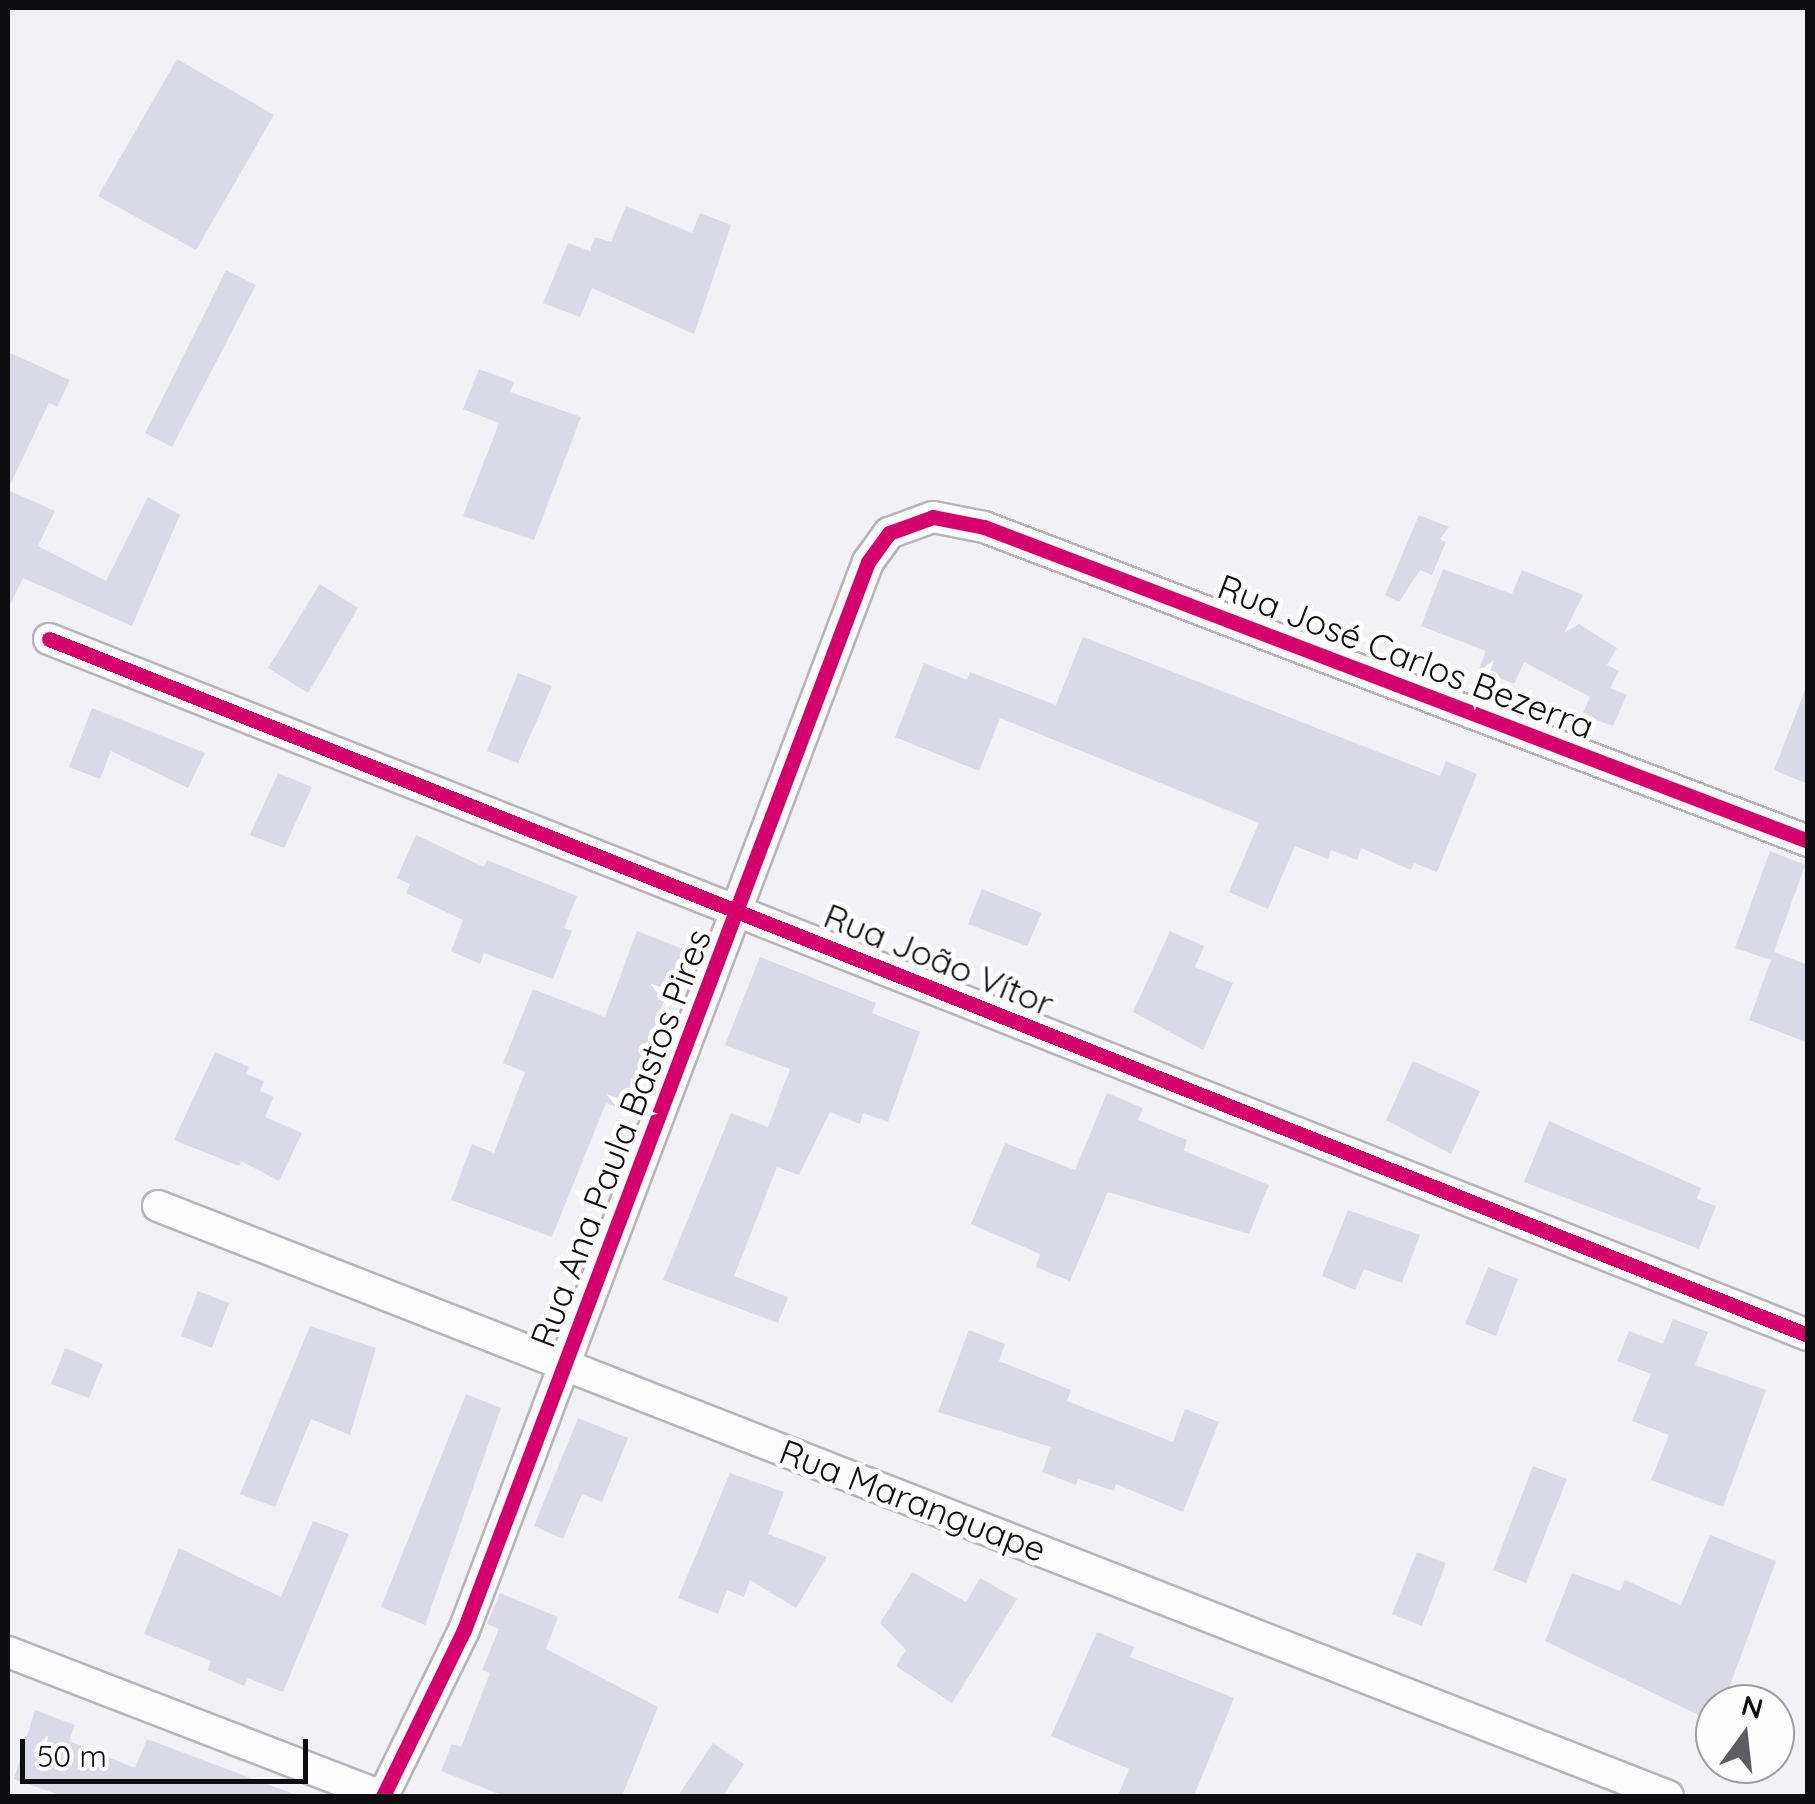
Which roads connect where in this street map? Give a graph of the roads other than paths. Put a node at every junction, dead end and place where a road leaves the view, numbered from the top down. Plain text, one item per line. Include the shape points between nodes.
1 (984, 526) joint
2 (49, 640) dead end
3 (1808, 841) edge
4 (738, 912) junction
5 (158, 1206) dead end
6 (1808, 1335) edge
7 (567, 1365) junction
8 (8, 1652) edge
9 (382, 1796) edge
10 (1668, 1796) edge

1 - 3 street, Rua José Carlos Bezerra
1 - 4 street, Rua Ana Paula Bastos Pires via 910,520 868,562
2 - 4 street, Rua João Vítor
4 - 6 street, Rua João Vítor
4 - 7 street, Rua Ana Paula Bastos Pires via 633,1172
5 - 7 street, Rua Maranguape
7 - 9 street, Rua Ana Paula Bastos Pires via 464,1630
7 - 10 street, Rua Maranguape
8 - 9 street

